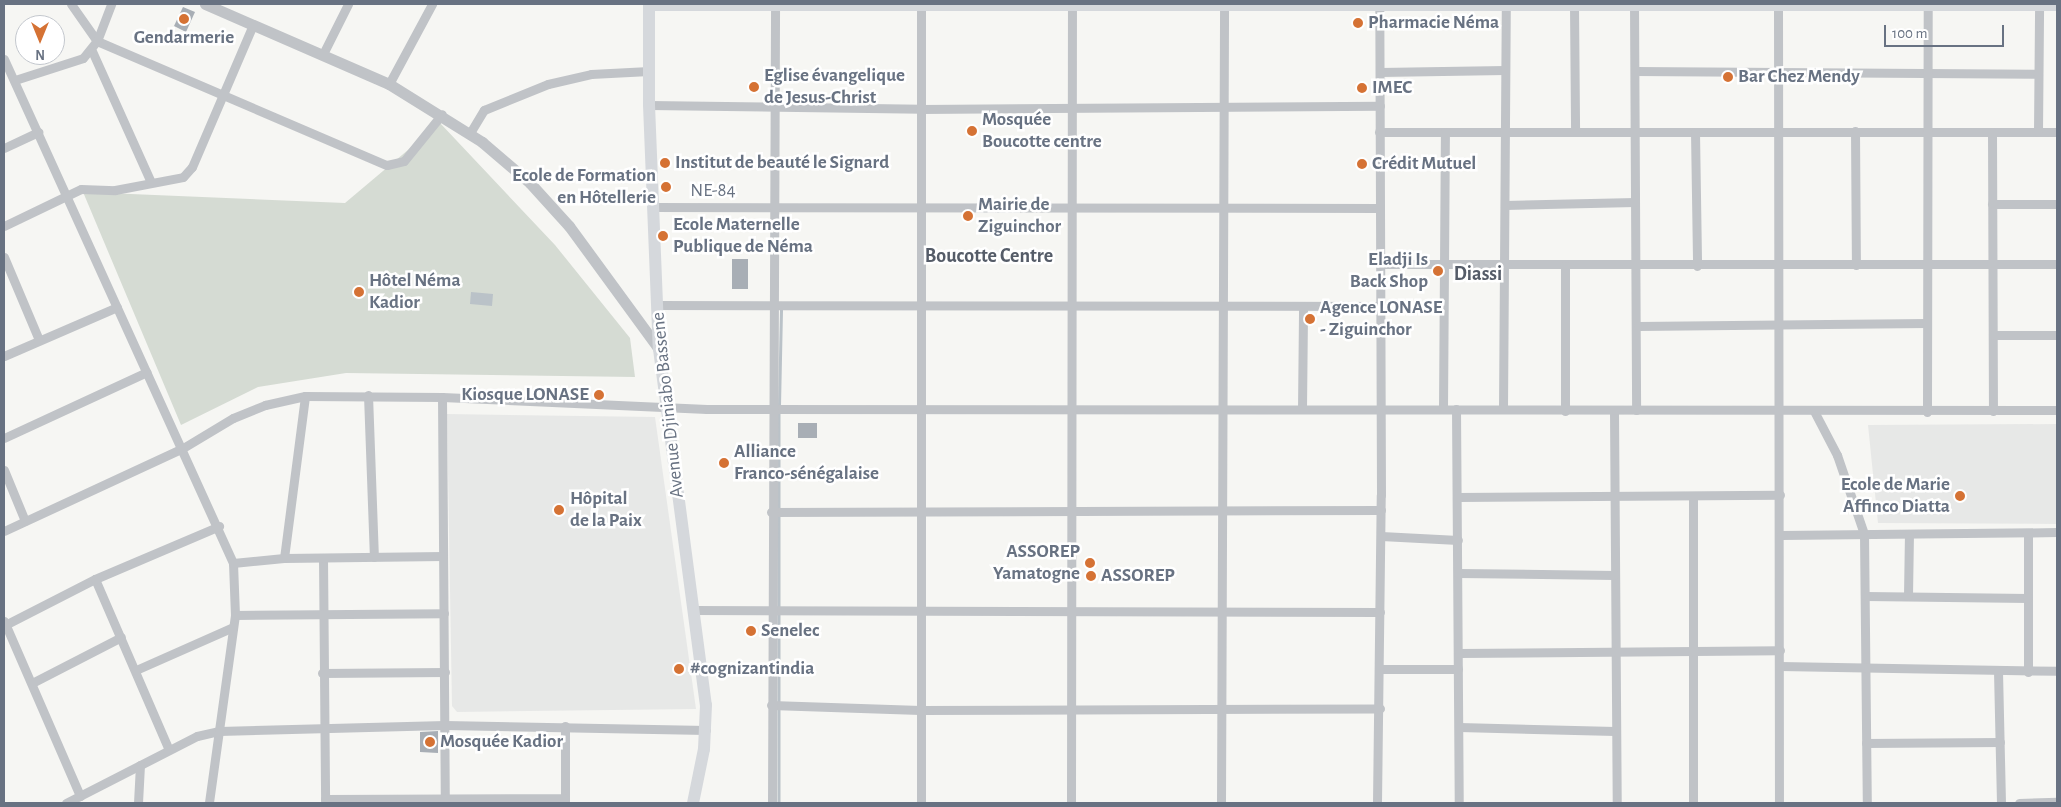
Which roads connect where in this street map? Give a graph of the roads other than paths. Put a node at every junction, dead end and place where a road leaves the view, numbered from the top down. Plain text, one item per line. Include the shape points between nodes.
1 (71, 4) edge
2 (111, 4) edge
3 (205, 4) edge
4 (348, 4) edge
5 (432, 4) edge
6 (649, 4) edge
7 (1695, 4) edge
8 (775, 5) edge
9 (921, 5) edge
10 (1072, 5) edge
11 (1224, 5) edge
12 (1379, 5) edge
13 (1457, 5) edge
14 (1528, 5) edge
15 (1634, 5) edge
16 (1778, 5) edge
17 (1836, 5) edge
18 (1960, 5) edge
19 (1506, 6) junction
20 (1574, 6) junction
21 (1928, 6) junction
22 (2038, 6) junction
23 (2057, 6) edge
24 (254, 25) junction
25 (97, 40) junction
26 (92, 51) junction
27 (323, 54) junction
28 (5, 64) edge
29 (1506, 70) junction
30 (1778, 70) junction
31 (649, 71) junction
32 (1635, 71) junction
33 (1380, 72) junction
34 (1928, 73) junction
35 (2038, 74) junction
36 (15, 80) junction
37 (389, 84) junction
38 (225, 94) junction
39 (648, 105) junction
40 (1380, 106) junction
41 (1222, 107) junction
42 (774, 108) junction
43 (921, 109) junction
44 (1071, 109) junction
45 (442, 114) junction
46 (1506, 131) junction
47 (1575, 131) junction
48 (1635, 131) junction
49 (1779, 131) junction
50 (1855, 131) junction
51 (39, 132) junction
52 (1379, 132) junction
53 (1445, 132) junction
54 (1695, 132) junction
55 (1928, 132) junction
56 (1992, 132) junction
57 (2038, 132) junction
58 (2057, 132) edge
59 (470, 133) junction
60 (4, 148) edge
61 (151, 182) junction
62 (67, 197) junction
63 (1635, 202) junction
64 (1505, 204) junction
65 (1992, 204) junction
66 (2057, 204) edge
67 (1222, 205) junction
68 (652, 207) junction
69 (774, 207) junction
70 (1072, 207) junction
71 (922, 208) junction
72 (1380, 208) junction
73 (4, 226) edge
74 (4, 257) edge
75 (1380, 264) junction
76 (1781, 264) junction
77 (1856, 264) junction
78 (2057, 264) edge
79 (1446, 265) junction
80 (1504, 265) junction
81 (1636, 265) junction
82 (1927, 265) junction
83 (1993, 265) junction
84 (1565, 266) junction
85 (1697, 266) junction
86 (774, 304) junction
87 (1072, 304) junction
88 (656, 305) junction
89 (1222, 305) junction
90 (117, 306) junction
91 (922, 306) junction
92 (1303, 306) junction
93 (1380, 306) junction
94 (1781, 324) junction
95 (1928, 324) junction
96 (1638, 326) junction
97 (1994, 335) junction
98 (2057, 335) edge
99 (39, 340) junction
100 (659, 349) junction
101 (4, 356) edge
102 (147, 372) junction
103 (368, 395) junction
104 (305, 396) junction
105 (442, 397) junction
106 (1071, 407) junction
107 (666, 408) junction
108 (1223, 408) junction
109 (773, 409) junction
110 (1302, 409) junction
111 (1381, 409) junction
112 (1443, 409) junction
113 (1456, 409) junction
114 (1503, 409) junction
115 (922, 410) junction
116 (1565, 410) junction
117 (1636, 410) junction
118 (2057, 410) edge
119 (1614, 411) junction
120 (1781, 411) junction
121 (1814, 411) junction
122 (1993, 411) junction
123 (1927, 412) junction
124 (4, 438) edge
125 (182, 448) junction
126 (4, 470) edge
127 (1780, 495) junction
128 (1614, 496) junction
129 (1693, 496) junction
130 (1458, 497) junction
131 (1381, 510) junction
132 (1071, 511) junction
133 (1221, 511) junction
134 (771, 512) junction
135 (922, 513) junction
136 (25, 522) junction
137 (219, 526) junction
138 (4, 531) edge
139 (2057, 532) edge
140 (2028, 533) junction
141 (1864, 534) junction
142 (1909, 534) junction
143 (1781, 535) junction
144 (1381, 536) junction
145 (1458, 540) junction
146 (443, 556) junction
147 (374, 557) junction
148 (284, 558) junction
149 (323, 558) junction
150 (233, 563) junction
151 (1458, 573) junction
152 (1614, 575) junction
153 (95, 580) junction
154 (1866, 596) junction
155 (1908, 596) junction
156 (2028, 598) junction
157 (1072, 609) junction
158 (692, 610) junction
159 (1221, 610) junction
160 (322, 611) junction
161 (922, 611) junction
162 (771, 612) junction
163 (1380, 612) junction
164 (444, 613) junction
165 (235, 615) junction
166 (5, 623) edge
167 (233, 627) junction
168 (121, 637) junction
169 (1780, 650) junction
170 (1694, 651) junction
171 (1614, 652) junction
172 (1459, 653) junction
173 (1780, 666) junction
174 (1867, 668) junction
175 (1381, 669) junction
176 (1458, 669) junction
177 (136, 670) junction
178 (1998, 671) junction
179 (2057, 671) edge
180 (445, 672) junction
181 (2028, 672) junction
182 (322, 673) junction
183 (32, 683) junction
184 (772, 705) junction
185 (1072, 706) junction
186 (1220, 707) junction
187 (1380, 708) junction
188 (920, 710) junction
189 (445, 725) junction
190 (564, 726) junction
191 (1459, 727) junction
192 (323, 729) junction
193 (706, 730) junction
194 (1615, 730) junction
195 (219, 731) junction
196 (2000, 742) junction
197 (1866, 743) junction
198 (170, 750) junction
199 (140, 765) junction
200 (80, 796) junction
201 (445, 798) junction
202 (473, 800) edge
203 (325, 801) edge
204 (565, 801) edge
205 (2057, 802) edge
206 (66, 803) edge
207 (138, 803) edge
208 (209, 803) edge
209 (693, 803) edge
210 (772, 803) edge
211 (921, 803) edge
212 (1071, 803) edge
213 (1221, 803) edge
214 (1377, 803) edge
215 (1459, 803) edge
216 (1617, 803) edge
217 (1693, 803) edge
218 (1780, 803) edge
219 (1867, 803) edge
220 (2001, 803) edge
221 (2019, 803) edge

1 - 25 street via 88,32
2 - 25 street
3 - 24 street
4 - 27 street
5 - 37 street
6 - 8 main road
6 - 31 main road, Avenue Djiniabo Bassene
7 - 15 main road
7 - 16 main road
8 - 9 main road
8 - 42 street
9 - 10 main road
9 - 43 street
10 - 11 main road
10 - 44 street
11 - 12 main road
11 - 41 street
12 - 13 main road
12 - 33 street
13 - 19 main road
14 - 19 main road
14 - 20 main road
15 - 20 main road
15 - 32 street
16 - 17 main road
16 - 30 street
17 - 21 main road
18 - 21 main road
18 - 22 main road
19 - 29 street
20 - 47 street
21 - 34 street
22 - 23 main road
22 - 35 street
24 - 27 street
24 - 38 street
25 - 26 street
25 - 38 street
26 - 36 street via 72,63
26 - 61 street
27 - 37 street
28 - 36 street
29 - 33 street
29 - 46 street
30 - 32 street
30 - 34 street
30 - 49 street
31 - 39 main road, Avenue Djiniabo Bassene
31 - 59 street via 591,74 548,84 484,110
32 - 48 street
33 - 40 street
34 - 35 street
34 - 55 street
35 - 57 street
36 - 51 street
37 - 45 street
38 - 45 street via 387,165 404,161
38 - 61 street via 187,174 176,180
39 - 42 street
39 - 68 main road, Avenue Djiniabo Bassene
40 - 41 street
40 - 52 street
41 - 44 street
41 - 67 street
42 - 43 street
42 - 69 street
43 - 44 street
43 - 71 street
44 - 70 street
45 - 59 street
46 - 47 street
46 - 53 street
46 - 64 street
47 - 48 street
48 - 54 street
48 - 63 street
49 - 50 street
49 - 54 street
49 - 76 street
50 - 55 street
50 - 77 street
51 - 60 street
51 - 62 street
52 - 53 street
52 - 72 street
53 - 79 street
54 - 85 street
55 - 56 street
55 - 82 street
56 - 57 street
56 - 65 street
57 - 58 street
59 - 100 street via 524,178 569,226
61 - 62 street via 115,190 88,188
62 - 73 street
62 - 90 street
63 - 64 street
63 - 81 street
64 - 80 street
65 - 66 street
65 - 83 street
67 - 70 street, NE-84
67 - 72 street, NE-84
67 - 89 street
68 - 69 street, NE-84
68 - 88 main road, Avenue Djiniabo Bassene
69 - 71 street, NE-84
69 - 86 street
70 - 71 street, NE-84
70 - 87 street
71 - 91 street
72 - 75 street
74 - 99 street
75 - 79 street
75 - 93 street
76 - 77 street
76 - 85 street
76 - 94 street
77 - 82 street
78 - 83 street
79 - 80 street
79 - 112 street
80 - 84 street
80 - 114 street
81 - 84 street
81 - 85 street
81 - 96 street
82 - 83 street
82 - 95 street
83 - 97 street
84 - 116 street
86 - 88 street
86 - 91 street
86 - 109 street
87 - 89 street
87 - 91 street
87 - 106 street
88 - 100 main road, Avenue Djiniabo Bassene
89 - 92 street
89 - 108 street
90 - 99 street
90 - 102 street
91 - 115 street
92 - 93 street
92 - 110 street
93 - 111 street
94 - 95 street
94 - 96 street
94 - 120 street
95 - 123 street
96 - 117 street
97 - 98 street
97 - 122 street
99 - 101 street
100 - 107 main road, Avenue Djiniabo Bassene
102 - 124 street
102 - 125 street
103 - 104 street
103 - 105 street
103 - 147 street
104 - 125 street via 278,401 233,418
104 - 148 street
105 - 107 street
105 - 146 street
106 - 108 street
106 - 115 street
106 - 132 street
107 - 109 street
107 - 158 main road, Avenue Djiniabo Bassene
108 - 110 street
108 - 133 street
109 - 115 street
109 - 134 street
110 - 111 street
111 - 112 street
111 - 131 street
112 - 113 street
113 - 114 street
113 - 130 street
114 - 116 street
115 - 135 street
116 - 119 street
117 - 119 street
117 - 120 street
118 - 122 street
119 - 128 street
120 - 121 street
120 - 127 street
121 - 123 street
121 - 141 street via 1837,455
122 - 123 street
125 - 136 street
125 - 137 street
126 - 136 street
127 - 129 street
127 - 143 street
128 - 129 street
128 - 130 street
128 - 152 street
129 - 170 street
130 - 145 street
131 - 133 street
131 - 144 street
132 - 133 street
132 - 135 street
132 - 157 street
133 - 159 street
134 - 135 street
134 - 162 street
135 - 161 street
136 - 138 street
137 - 150 street
137 - 153 street
139 - 140 street
140 - 142 street
140 - 156 street
141 - 142 street
141 - 143 street
141 - 154 street
142 - 155 street
143 - 169 street
144 - 145 street
144 - 163 street
145 - 151 street
146 - 147 street
146 - 164 street
147 - 149 street
148 - 149 street
148 - 150 street
149 - 160 street
150 - 165 street
151 - 152 street
151 - 172 street
152 - 171 street
153 - 166 street
153 - 168 street
154 - 155 street
154 - 174 street
155 - 156 street
156 - 181 street
157 - 159 street
157 - 161 street
157 - 185 street
158 - 162 street
158 - 193 main road, Avenue Djiniabo Bassene via 704,677
159 - 163 street
159 - 186 street
160 - 164 street
160 - 165 street
160 - 182 street
161 - 162 street
161 - 188 street
162 - 184 street
163 - 175 street
164 - 180 street
165 - 167 street
166 - 183 street
167 - 177 street
167 - 195 street
168 - 177 street
168 - 183 street
169 - 170 street
169 - 173 street
170 - 171 street
170 - 217 street
171 - 172 street
171 - 194 street
172 - 176 street
173 - 174 street
173 - 218 street
174 - 178 street
174 - 197 street
175 - 176 street
175 - 187 street
176 - 191 street
177 - 198 street
178 - 181 street
178 - 196 street
179 - 181 street
180 - 182 street
180 - 189 street
182 - 192 street
183 - 200 street
184 - 188 street
184 - 210 street
185 - 186 street
185 - 188 street
185 - 212 street
186 - 187 street
186 - 213 street
187 - 214 street
188 - 211 street
189 - 190 street
189 - 192 street
189 - 201 street
190 - 193 street
190 - 204 street
191 - 194 street
191 - 215 street
192 - 195 street
192 - 203 street
193 - 209 main road, Avenue Djiniabo Bassene
194 - 216 street
195 - 198 street via 197,736
195 - 208 street
196 - 197 street
196 - 220 street
197 - 219 street
198 - 199 street
199 - 200 street
199 - 207 street
200 - 206 street
201 - 202 street
201 - 203 street
202 - 204 street
205 - 221 street

